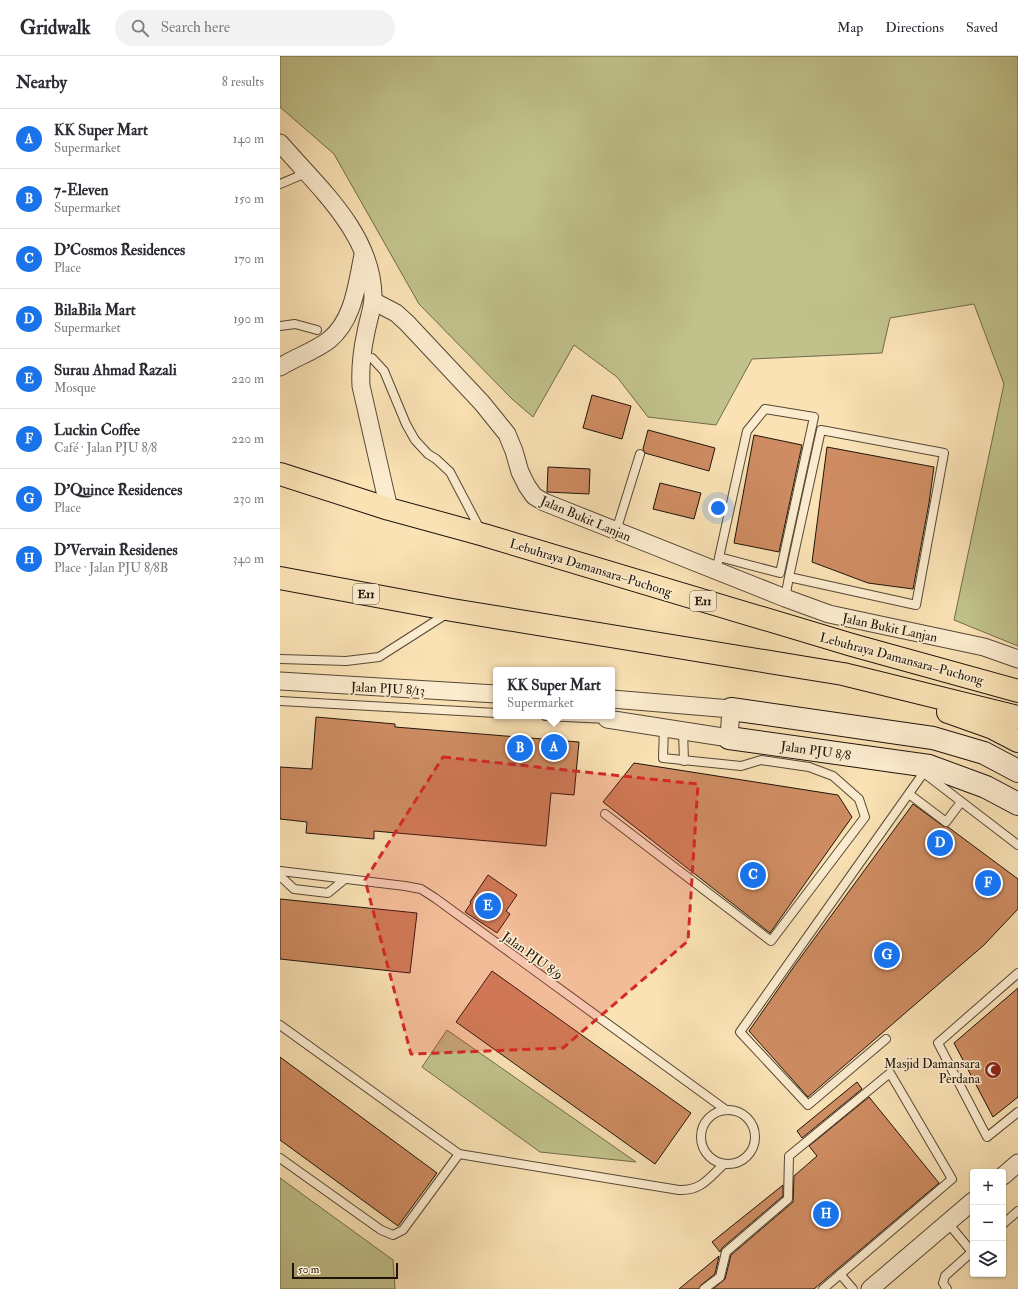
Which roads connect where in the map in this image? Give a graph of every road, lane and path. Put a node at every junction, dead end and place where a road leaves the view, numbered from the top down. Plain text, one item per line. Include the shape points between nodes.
1 (280, 143) edge
2 (306, 173) junction
3 (280, 184) edge
4 (364, 253) junction
5 (373, 301) junction
6 (280, 326) edge
7 (317, 330) dead end
8 (372, 358) dead end
9 (280, 367) edge
10 (640, 454) dead end
11 (280, 474) edge
12 (389, 509) junction
13 (616, 531) junction
14 (484, 535) junction
15 (717, 564) junction
16 (789, 577) junction
17 (280, 578) edge
18 (785, 598) junction
19 (452, 610) junction
20 (280, 659) edge
21 (1018, 659) edge
22 (843, 674) junction
23 (280, 681) edge
24 (1018, 691) edge
25 (493, 694) edge
26 (615, 699) edge
27 (280, 701) edge
28 (687, 705) junction
29 (731, 708) junction
30 (493, 713) edge
31 (615, 713) edge
32 (629, 714) junction
33 (615, 715) edge
34 (1018, 717) edge
35 (660, 728) junction
36 (683, 731) junction
37 (729, 738) junction
38 (1018, 740) edge
39 (684, 761) junction
40 (926, 770) junction
41 (1018, 770) edge
42 (909, 794) junction
43 (961, 802) junction
44 (1018, 804) edge
45 (605, 814) dead end
46 (1018, 845) edge
47 (280, 871) edge
48 (280, 876) edge
49 (345, 879) junction
50 (1018, 973) edge
51 (280, 1025) edge
52 (886, 1039) dead end
53 (726, 1110) junction
54 (1018, 1112) edge
55 (458, 1154) junction
56 (280, 1158) edge
57 (1018, 1163) edge
58 (724, 1164) junction
59 (1006, 1173) edge
60 (970, 1204) edge
61 (1018, 1211) edge
62 (1006, 1221) edge
63 (948, 1223) junction
64 (970, 1250) edge
65 (970, 1254) edge
66 (840, 1274) junction
67 (704, 1289) edge
68 (823, 1289) edge
69 (853, 1289) edge
70 (870, 1289) edge
71 (947, 1289) edge

1 - 2 street
2 - 3 lane
2 - 4 street via 338,209
4 - 5 street
4 - 9 street via 344,323 329,340
5 - 12 street via 360,368 361,386
5 - 13 street, Jalan Bukit Lanjan via 396,313 407,323 482,403 507,434 520,472 534,496
6 - 7 lane via 295,324
8 - 14 lane via 384,371 415,440 450,472
10 - 13 lane
11 - 12 highway, Lebuhraya Damansara–Puchong / E11
12 - 14 highway, Lebuhraya Damansara–Puchong / E11
13 - 15 street, Jalan Bukit Lanjan
14 - 24 highway, Lebuhraya Damansara–Puchong / E11 via 852,645
15 - 15 lane via 747,431 765,408 814,417 780,573
15 - 18 street, Jalan Bukit Lanjan
16 - 16 lane via 821,430 944,453 916,605
16 - 18 lane
17 - 19 highway, E11
18 - 21 street, Jalan Bukit Lanjan via 829,614 984,647
19 - 20 lane via 379,657 346,661
19 - 22 highway, E11
22 - 34 highway, E11
22 - 38 highway via 993,728
23 - 25 street, Jalan PJU 8/13
26 - 28 street
27 - 30 lane
28 - 29 street
28 - 32 street via 646,708
29 - 37 street
29 - 41 street via 933,738 984,753
31 - 32 street
32 - 35 street
33 - 35 street, Jalan PJU 8/8
35 - 36 street, Jalan PJU 8/8
35 - 39 lane via 663,758
36 - 37 street, Jalan PJU 8/8
36 - 39 lane
37 - 40 street, Jalan PJU 8/8
39 - 45 lane via 741,766 761,760 809,767 833,776 860,799 865,816 771,941
40 - 42 lane
40 - 43 lane
40 - 44 street, Jalan PJU 8/8 via 986,787
42 - 43 lane via 946,822
42 - 52 lane via 740,1032 808,1105
43 - 46 lane
47 - 49 lane, Jalan PJU 8/9
48 - 49 lane via 294,889 328,893
49 - 53 lane, Jalan PJU 8/9 via 421,889
50 - 54 lane via 938,1043 987,1137
51 - 55 lane, Jalan PJU 8/9
53 - 58 lane via 710,1117 702,1132 704,1149 709,1156
53 - 58 lane, Jalan PJU 8/9 via 739,1113 750,1121 755,1138 753,1147 741,1161
55 - 56 lane via 403,1230 393,1236
55 - 58 lane, Jalan PJU 8/9 via 679,1190 700,1186
57 - 59 street
60 - 63 street
61 - 62 lane
63 - 64 lane
63 - 70 street
65 - 71 lane via 945,1276 943,1283
66 - 67 lane via 952,1179 890,1073 789,1156 788,1199 726,1252 720,1277
66 - 68 lane
66 - 69 lane

